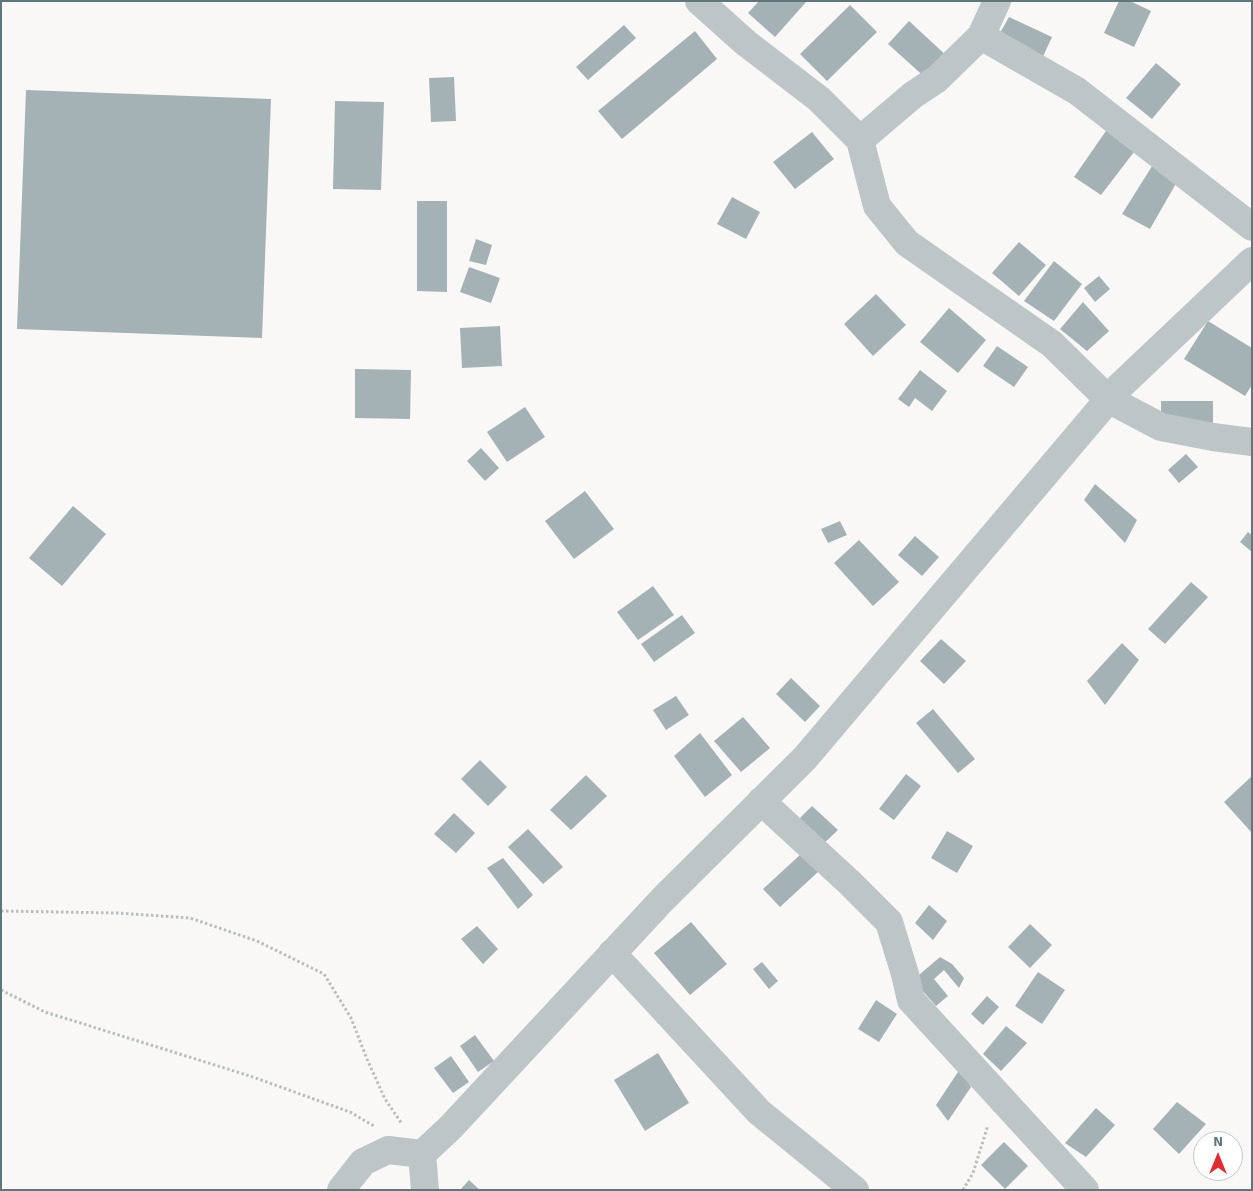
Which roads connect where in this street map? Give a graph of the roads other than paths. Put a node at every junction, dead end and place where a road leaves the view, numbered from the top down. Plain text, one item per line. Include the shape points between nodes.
1 (699, 1) edge
2 (997, 1) edge
3 (981, 36) junction
4 (860, 140) junction
5 (1252, 227) edge
6 (1252, 261) edge
7 (1108, 399) junction
8 (1252, 442) edge
9 (761, 801) junction
10 (612, 953) junction
11 (422, 1154) junction
12 (341, 1190) edge
13 (425, 1190) edge
14 (856, 1190) edge
15 (1085, 1190) edge

1 - 4 street via 746,43 819,98
2 - 3 street
3 - 4 street via 937,79
3 - 5 street via 1077,91
4 - 7 street via 877,206 907,243 1052,344
6 - 7 street
7 - 8 street via 1161,428
7 - 9 street via 804,758
9 - 10 street
9 - 15 street via 889,922 911,1000
10 - 11 street
10 - 14 street via 759,1112
11 - 12 street via 388,1150 363,1162
11 - 13 street

